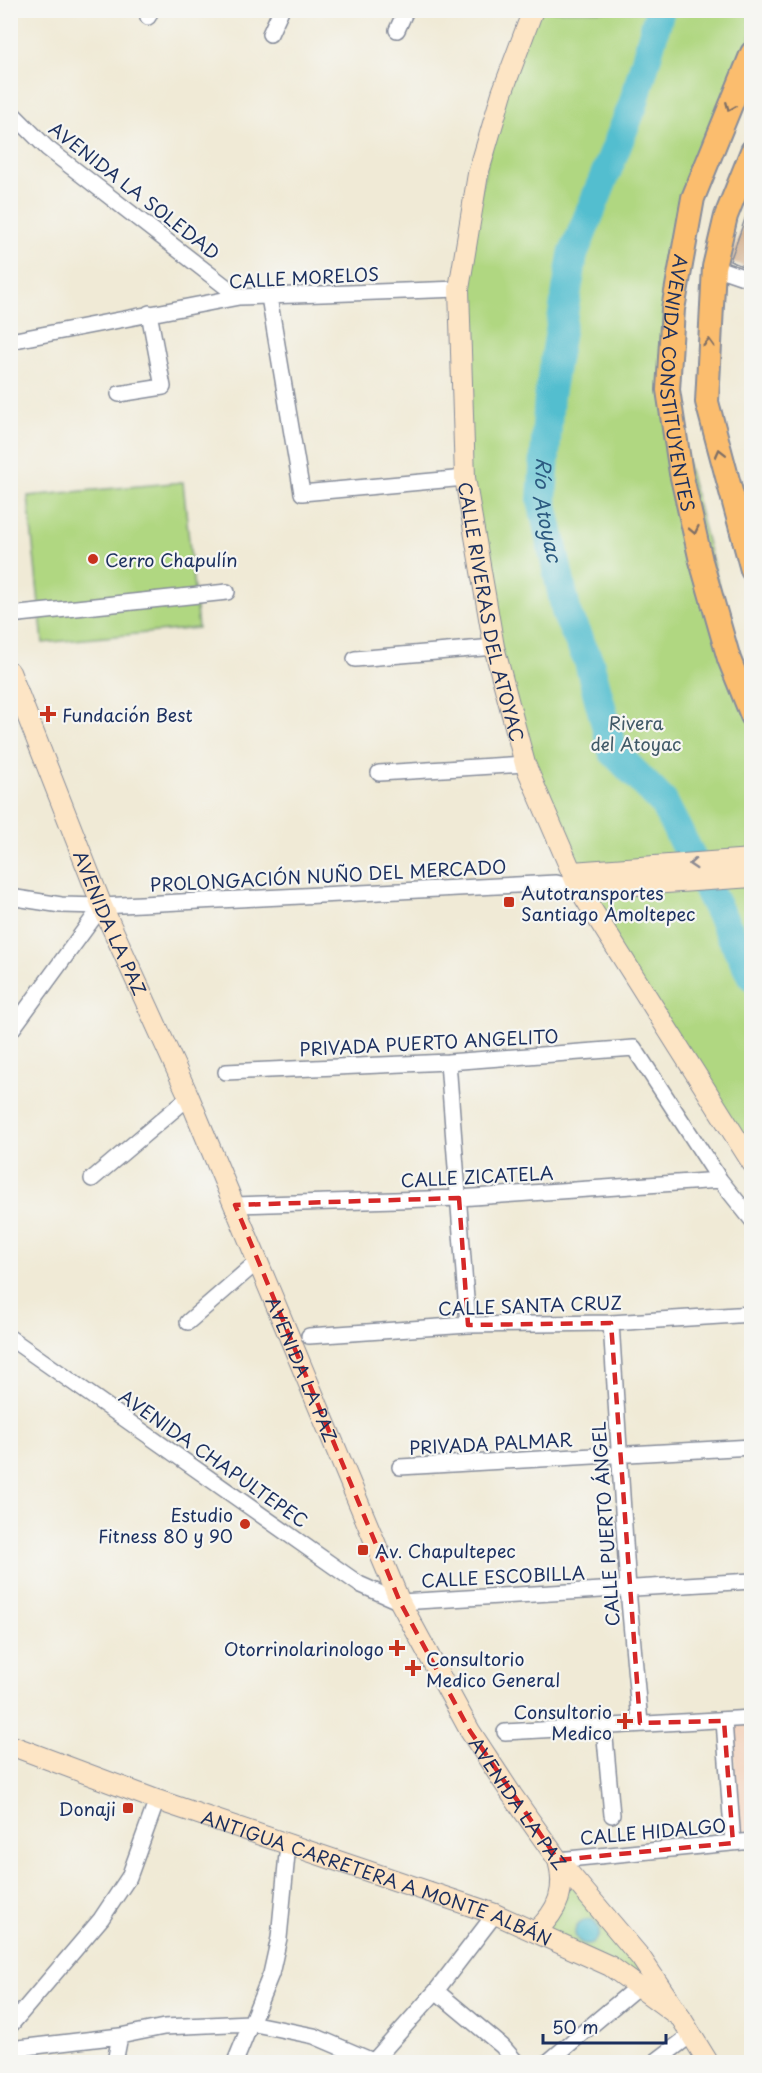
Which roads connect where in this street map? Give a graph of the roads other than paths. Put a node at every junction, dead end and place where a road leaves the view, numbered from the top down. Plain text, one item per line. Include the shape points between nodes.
1 (281, 10) edge
2 (533, 10) edge
3 (406, 11) edge
4 (397, 30) dead end
5 (270, 34) dead end
6 (752, 53) edge
7 (10, 111) edge
8 (752, 151) edge
9 (714, 267) junction
10 (752, 280) edge
11 (459, 289) junction
12 (239, 297) junction
13 (269, 297) junction
14 (148, 313) junction
15 (10, 341) edge
16 (119, 394) dead end
17 (465, 478) junction
18 (744, 519) edge
19 (752, 570) edge
20 (227, 592) dead end
21 (10, 615) edge
22 (494, 647) junction
23 (355, 659) dead end
24 (10, 672) edge
25 (752, 716) edge
26 (525, 764) junction
27 (379, 773) dead end
28 (752, 860) edge
29 (752, 877) edge
30 (606, 879) junction
31 (576, 880) junction
32 (11, 899) edge
33 (102, 906) junction
34 (10, 1032) edge
35 (448, 1062) junction
36 (226, 1072) dead end
37 (189, 1097) junction
38 (752, 1163) edge
39 (92, 1179) dead end
40 (720, 1180) junction
41 (459, 1198) junction
42 (235, 1205) junction
43 (752, 1220) edge
44 (258, 1261) junction
45 (752, 1314) edge
46 (188, 1322) dead end
47 (611, 1323) junction
48 (468, 1325) junction
49 (309, 1336) dead end
50 (10, 1338) edge
51 (752, 1448) edge
52 (620, 1457) junction
53 (400, 1467) dead end
54 (752, 1581) edge
55 (628, 1589) junction
56 (400, 1602) junction
57 (752, 1718) edge
58 (724, 1721) junction
59 (640, 1723) junction
60 (604, 1727) junction
61 (505, 1732) dead end
62 (10, 1745) edge
63 (157, 1800) junction
64 (612, 1815) dead end
65 (751, 1842) edge
66 (734, 1843) junction
67 (288, 1844) junction
68 (558, 1860) junction
69 (495, 1914) junction
70 (536, 1931) junction
71 (637, 1987) junction
72 (436, 1991) junction
73 (250, 2023) junction
74 (10, 2026) edge
75 (687, 2026) junction
76 (120, 2036) junction
77 (10, 2049) edge
78 (115, 2062) edge
79 (235, 2062) edge
80 (374, 2062) edge
81 (516, 2062) edge
82 (548, 2062) edge
83 (655, 2062) edge
84 (708, 2062) edge

1 - 5 street
2 - 11 street, CALLE RIVERAS DEL ATOYAC via 502,93 478,174
3 - 4 street
6 -> 25 main road, AVENIDA CONSTITUYENTES via 693,198 673,309 668,390 701,561 729,659
7 - 12 street, AVENIDA LA SOLEDAD via 46,148
8 - 9 main road, AVENIDA CONSTITUYENTES via 726,216
9 - 10 street
18 -> 9 main road, AVENIDA CONSTITUYENTES via 708,402
11 - 13 street, CALLE MORELOS
11 - 17 street, CALLE RIVERAS DEL ATOYAC
12 - 13 street, CALLE MORELOS
12 - 14 street, CALLE MORELOS
13 - 17 street via 302,493
14 - 15 street, CALLE MORELOS
14 - 16 street via 163,387
17 - 22 street, CALLE RIVERAS DEL ATOYAC
18 - 19 main road, AVENIDA CONSTITUYENTES
20 - 21 street
22 - 23 street
22 - 26 street, CALLE RIVERAS DEL ATOYAC
24 - 33 street, AVENIDA LA PAZ
26 - 27 street
26 - 31 street, CALLE RIVERAS DEL ATOYAC
28 -> 30 street
29 - 30 street
30 - 31 street
31 - 33 street, PROLONGACIÓN NUÑO DEL MERCADO
31 - 38 street, CALLE RIVERAS DEL ATOYAC
32 - 33 street, PROLONGACIÓN NUÑO DEL MERCADO
33 - 34 street
33 - 37 street, AVENIDA LA PAZ
35 - 36 street, PRIVADA PUERTO ANGELITO
35 - 40 street, PRIVADA PUERTO ANGELITO via 634,1048
35 - 41 street
37 - 39 street
37 - 42 street, AVENIDA LA PAZ
40 - 41 street, CALLE ZICATELA
40 - 43 street
41 - 42 street, CALLE ZICATELA
41 - 48 street
42 - 44 street, AVENIDA LA PAZ
44 - 46 street
44 - 56 street, AVENIDA LA PAZ
45 - 47 street, CALLE SANTA CRUZ
47 - 48 street, CALLE SANTA CRUZ
47 - 52 street, CALLE PUERTO ÁNGEL
48 - 49 street, CALLE SANTA CRUZ
50 - 56 street, AVENIDA CHAPULTEPEC via 359,1584
51 - 52 street, PRIVADA PALMAR
52 - 53 street, PRIVADA PALMAR
52 - 55 street, CALLE PUERTO ÁNGEL
54 - 55 street, CALLE ESCOBILLA
55 - 56 street, CALLE ESCOBILLA
55 - 59 street, CALLE PUERTO ÁNGEL
56 - 68 street, AVENIDA LA PAZ via 470,1731
57 - 58 street
58 - 59 street
58 - 66 street
59 - 60 street
60 - 61 street
60 - 64 street
62 - 63 street, ANTIGUA CARRETERA A MONTE ALBÁN
63 - 67 street, ANTIGUA CARRETERA A MONTE ALBÁN
63 - 74 street via 129,1877
65 - 66 street, CALLE HIDALGO
66 - 68 street, CALLE HIDALGO
67 - 69 street, ANTIGUA CARRETERA A MONTE ALBÁN
67 - 73 street via 279,1938 271,1974
68 - 70 street via 562,1876 559,1901 551,1918
68 - 75 street, AVENIDA LA PAZ via 641,1958
69 - 70 street, ANTIGUA CARRETERA A MONTE ALBÁN
69 - 72 street
70 - 71 street, ANTIGUA CARRETERA A MONTE ALBÁN via 610,1966
71 - 75 street, ANTIGUA CARRETERA A MONTE ALBÁN
71 - 82 street
72 - 80 street
72 - 81 street
73 - 76 street via 164,2027
73 - 79 street
73 - 80 street via 314,2036
75 - 83 street
75 - 84 street, ANTIGUA CARRETERA A MONTE ALBÁN
76 - 77 street
76 - 78 street

